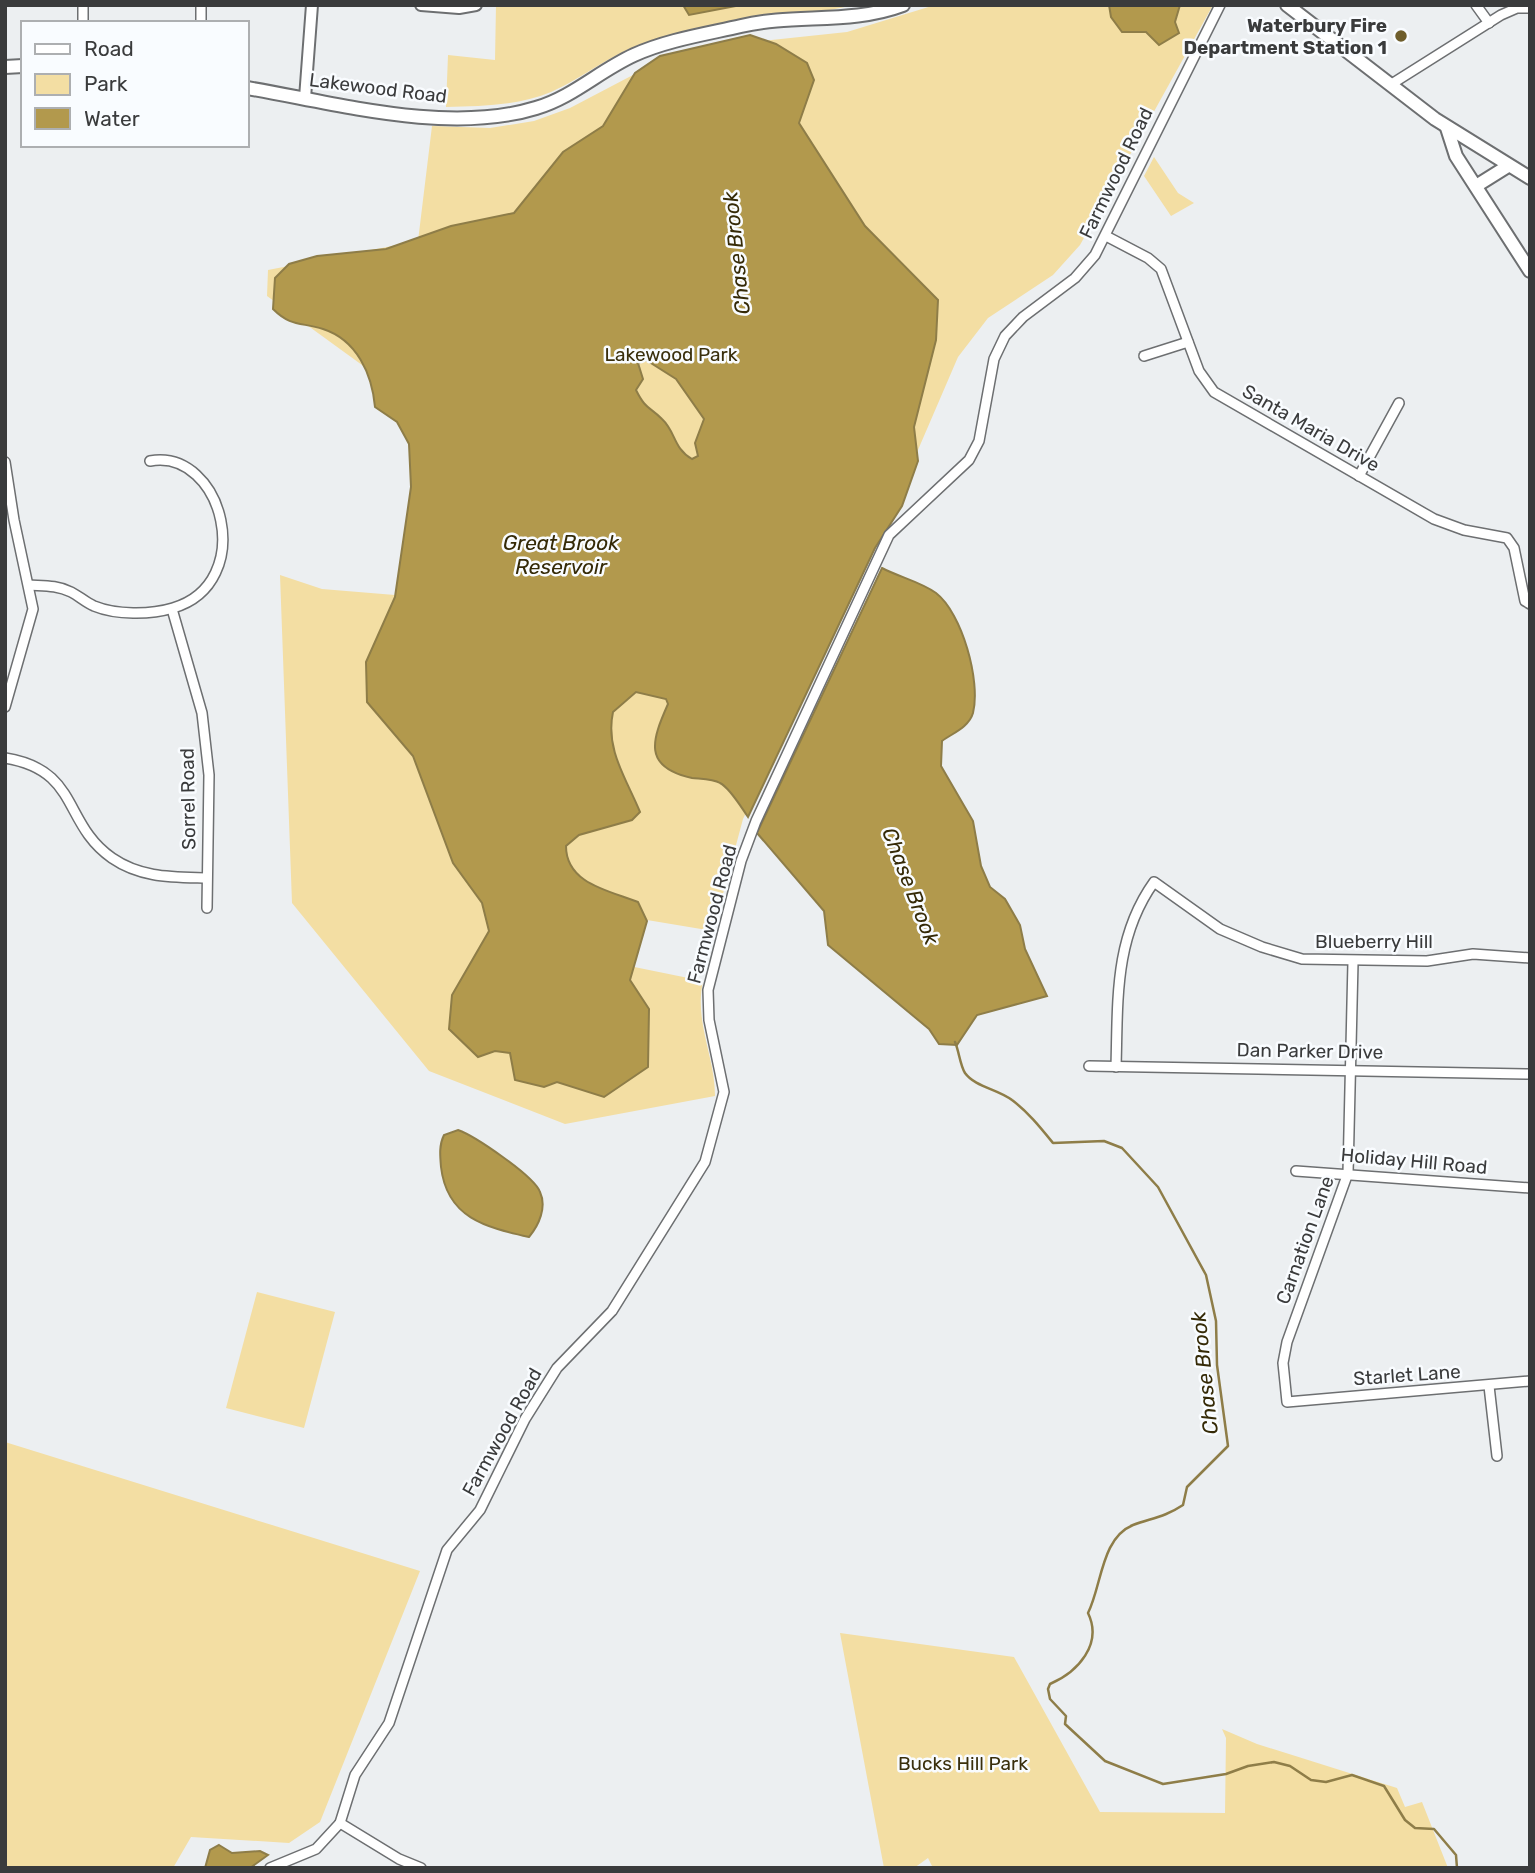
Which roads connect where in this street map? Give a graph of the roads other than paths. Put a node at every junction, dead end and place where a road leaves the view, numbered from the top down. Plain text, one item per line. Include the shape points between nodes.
1 (312, 5) edge
2 (421, 5) edge
3 (903, 5) edge
4 (1220, 5) edge
5 (1287, 5) edge
6 (1476, 5) edge
7 (475, 6) edge
8 (1528, 7) edge
9 (1489, 23) junction
10 (1390, 85) junction
11 (248, 89) edge
12 (304, 98) junction
13 (1447, 128) junction
14 (1508, 166) junction
15 (1530, 178) edge
16 (1476, 186) junction
17 (1106, 236) junction
18 (1530, 271) edge
19 (1188, 342) junction
20 (1144, 356) dead end
21 (1399, 403) dead end
22 (150, 461) dead end
23 (5, 462) edge
24 (1359, 476) junction
25 (9, 519) edge
26 (29, 585) junction
27 (1530, 604) edge
28 (172, 609) junction
29 (5, 707) edge
30 (5, 758) edge
31 (206, 877) junction
32 (207, 908) dead end
33 (1530, 958) edge
34 (1353, 962) junction
35 (1089, 1066) dead end
36 (1116, 1066) junction
37 (1352, 1069) junction
38 (1530, 1074) edge
39 (1296, 1171) dead end
40 (1348, 1173) junction
41 (1530, 1188) edge
42 (1530, 1381) edge
43 (1489, 1387) junction
44 (1287, 1402) joint
45 (1496, 1456) dead end
46 (340, 1823) junction
47 (270, 1868) edge
48 (421, 1868) edge

1 - 12 street
2 - 7 street
3 - 12 main road, Lakewood Road via 853,18 763,21 663,45 628,58 567,96 514,113 420,116
4 - 17 street, Farmwood Road
5 - 10 main road
6 - 9 street
8 - 9 street
9 - 10 street
10 - 13 main road
11 - 12 main road, Lakewood Road
13 - 14 main road
13 - 16 main road via 1456,156
14 - 15 main road
14 - 16 main road
16 - 18 main road
17 - 19 street, Santa Maria Drive via 1158,266
17 - 46 street, Farmwood Road via 1075,278 1005,336 993,359 979,441 969,460 904,518 879,553 741,861 708,990 709,1020 724,1092 705,1162 612,1311 557,1368 525,1419 480,1510 447,1550 389,1723 355,1775
19 - 20 street
19 - 24 street, Santa Maria Drive via 1202,377 1214,392
21 - 24 street
22 - 28 street via 167,458 200,480 223,522 220,569 200,595
23 - 25 street
24 - 27 street, Santa Maria Drive via 1442,523 1507,538 1514,548 1525,601
25 - 26 street
26 - 28 street via 55,586 115,612
26 - 29 street via 33,609
28 - 31 street, Sorrel Road via 202,713 209,775
30 - 31 street via 29,762 61,786 84,829 111,857 155,876
31 - 32 street, Sorrel Road
33 - 34 street, Blueberry Hill via 1474,954 1427,961
34 - 36 street, Blueberry Hill via 1302,959 1262,947 1220,929 1154,881 1138,905 1123,944
34 - 37 street, Carnation Lane
35 - 36 street, Dan Parker Drive
36 - 37 street, Dan Parker Drive
37 - 38 street, Dan Parker Drive
37 - 40 street, Carnation Lane
39 - 40 street, Holiday Hill Road
40 - 41 street, Holiday Hill Road
40 - 44 street, Carnation Lane via 1287,1342 1283,1363
42 - 43 street, Starlet Lane
43 - 44 street, Starlet Lane
43 - 45 street
46 - 47 street, Farmwood Road via 316,1849
46 - 48 street

